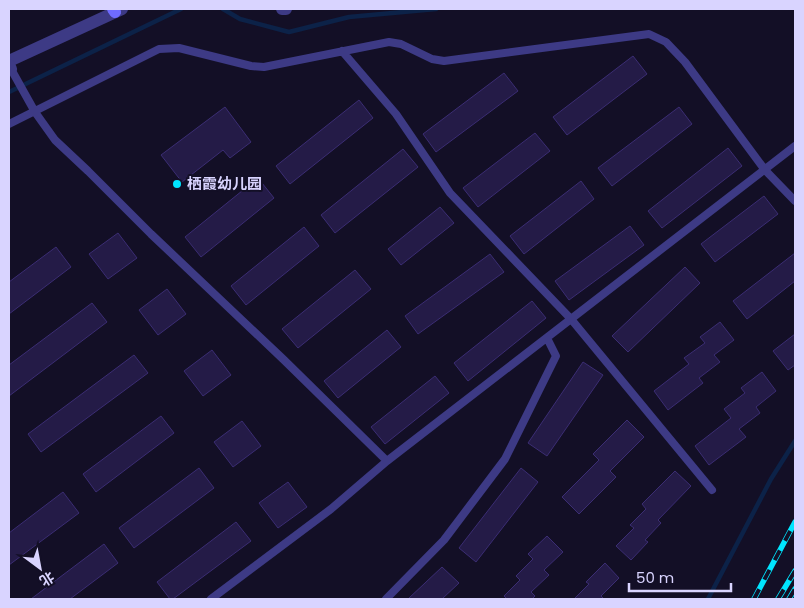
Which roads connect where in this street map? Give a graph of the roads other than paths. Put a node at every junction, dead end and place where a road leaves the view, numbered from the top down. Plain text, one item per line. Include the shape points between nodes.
1 (117, 10) edge
2 (342, 51) junction
3 (10, 65) edge
4 (34, 112) junction
5 (9, 124) edge
6 (795, 146) edge
7 (765, 170) junction
8 (795, 201) edge
9 (571, 319) junction
10 (548, 338) junction
11 (387, 461) junction
12 (712, 490) dead end
13 (211, 599) edge
14 (386, 599) edge

1 - 3 street
2 - 4 lane via 264,68 179,48 159,49
2 - 7 lane via 389,42 444,61 649,34 666,42 685,62
2 - 9 lane via 396,114 450,193
3 - 4 lane
4 - 5 lane
4 - 11 lane via 55,140 150,234
6 - 7 lane
7 - 8 lane
7 - 9 lane
9 - 10 lane
9 - 12 lane
10 - 11 lane
10 - 14 lane via 556,356 505,459 444,540
11 - 13 lane via 331,510

